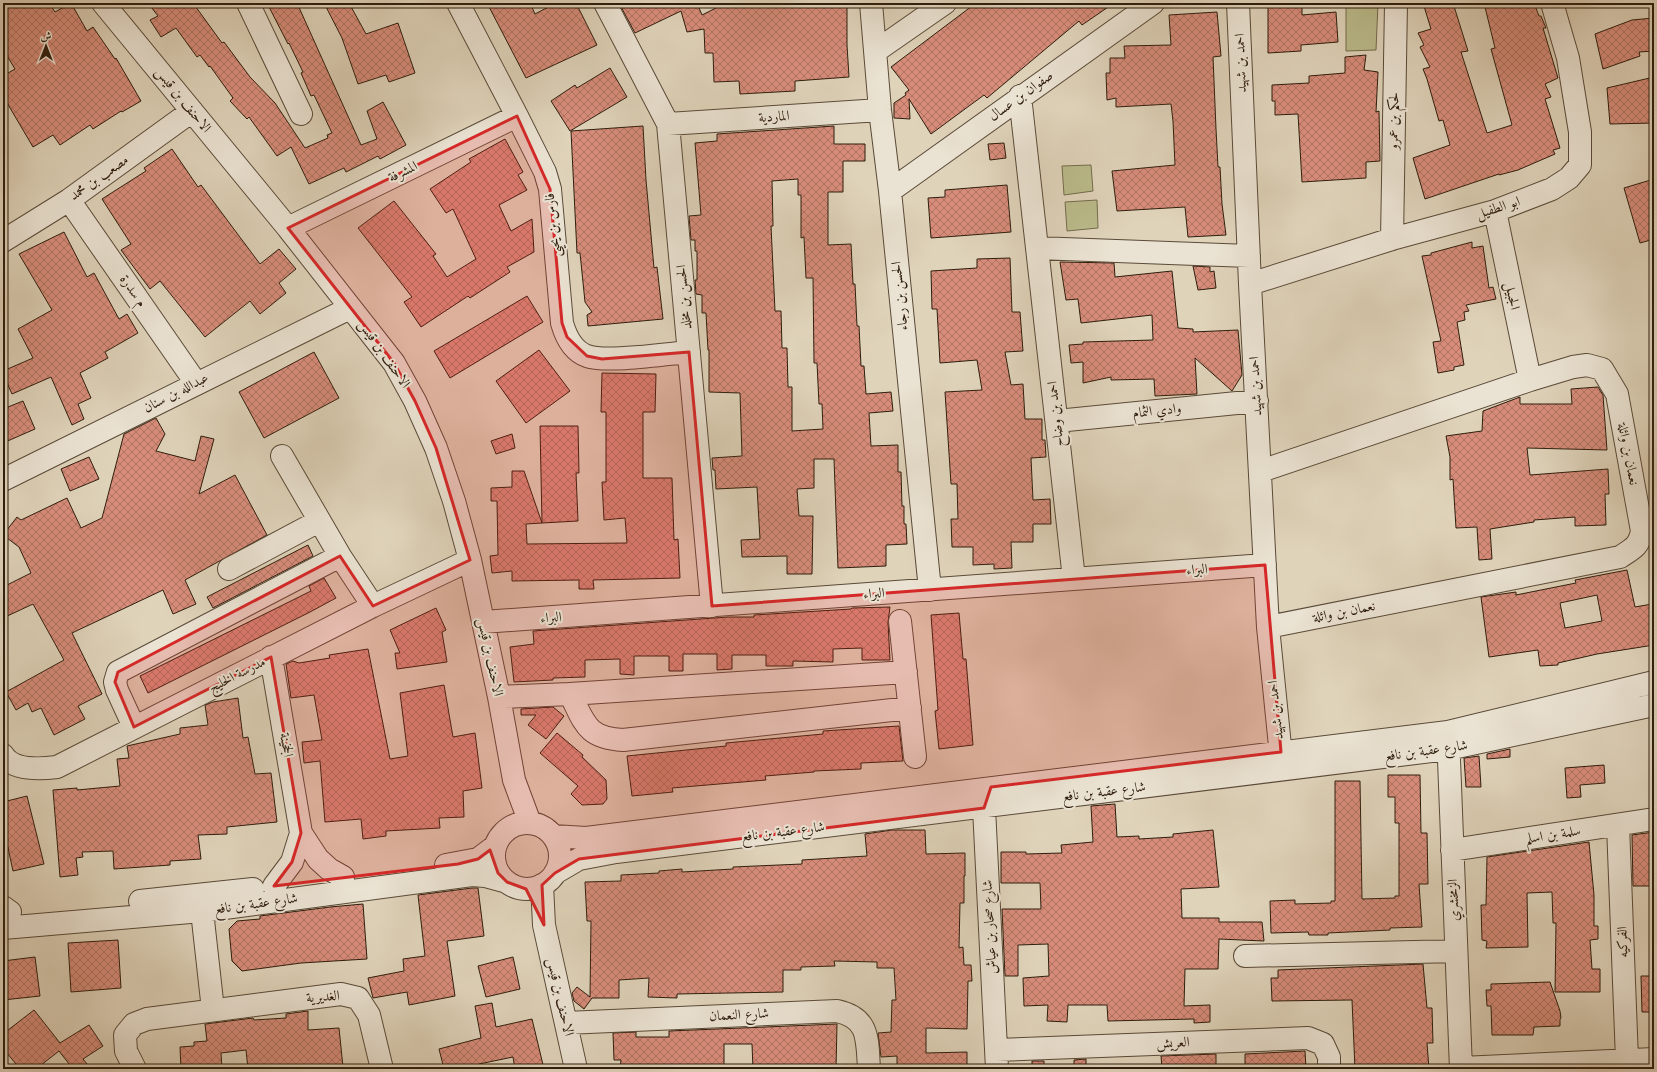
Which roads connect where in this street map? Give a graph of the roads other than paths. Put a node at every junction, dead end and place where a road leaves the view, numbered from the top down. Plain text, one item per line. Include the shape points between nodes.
1 (248, 3) edge
2 (458, 3) edge
3 (606, 3) edge
4 (871, 3) edge
5 (945, 3) edge
6 (1152, 3) edge
7 (1238, 3) edge
8 (1396, 3) edge
9 (1552, 3) edge
10 (106, 4) edge
11 (876, 51) junction
12 (1020, 96) junction
13 (880, 110) junction
14 (192, 111) junction
15 (301, 114) dead end
16 (517, 116) junction
17 (668, 124) junction
18 (890, 191) junction
19 (69, 200) junction
20 (1494, 211) junction
21 (288, 228) junction
22 (1392, 239) junction
23 (3, 241) edge
24 (1037, 248) junction
25 (1249, 256) junction
26 (1250, 284) junction
27 (350, 308) junction
28 (689, 352) junction
29 (1530, 380) junction
30 (196, 383) junction
31 (1257, 401) junction
32 (1057, 421) junction
33 (282, 456) dead end
34 (1261, 471) junction
35 (3, 480) edge
36 (319, 521) junction
37 (340, 556) junction
38 (470, 560) junction
39 (1265, 565) junction
40 (228, 569) dead end
41 (1074, 579) junction
42 (930, 590) junction
43 (373, 606) junction
44 (712, 606) junction
45 (900, 621) dead end
46 (483, 622) junction
47 (1268, 627) junction
48 (271, 657) junction
49 (906, 672) junction
50 (1654, 682) edge
51 (570, 694) junction
52 (499, 697) junction
53 (1654, 705) edge
54 (910, 708) junction
55 (134, 727) junction
56 (1448, 740) junction
57 (3, 755) edge
58 (915, 757) dead end
59 (1282, 761) junction
60 (990, 787) junction
61 (984, 808) junction
62 (1654, 819) edge
63 (521, 824) junction
64 (1618, 825) junction
65 (301, 832) junction
66 (554, 836) junction
67 (494, 847) junction
68 (1452, 850) junction
69 (343, 877) junction
70 (533, 882) junction
71 (274, 886) junction
72 (202, 911) junction
73 (5, 915) edge
74 (1456, 951) junction
75 (1245, 956) dead end
76 (213, 1010) junction
77 (566, 1023) junction
78 (996, 1059) edge
79 (1654, 1059) edge
80 (1627, 1060) junction
81 (135, 1069) edge
82 (382, 1069) edge
83 (576, 1069) edge
84 (869, 1069) edge
85 (1329, 1069) edge
86 (1461, 1069) edge

1 - 15 street
2 - 16 street, فارس بن يحيى
3 - 17 street, الحسن بن مخلد
4 - 11 street, الحسن بن رجاء
5 - 11 street
6 - 12 street, صفوان بن عسال
7 - 25 street, احمد بن شهيد
8 - 22 street, لحكم بن عمرو
9 - 20 street, ابو الطفيل via 1569,65 1580,132 1580,165 1569,178 1552,189
10 - 14 street, الاحنف بن قيس
11 - 13 street, الحسن بن رجاء
12 - 18 street, صفوان بن عسال
12 - 24 street, احمد بن وضاح
13 - 17 street, الماردية
13 - 18 street, الحسن بن رجاء
14 - 19 street, مصعب بن محمد
14 - 21 street, الاحنف بن قيس
16 - 21 street, المشرفة
16 - 28 street, فارس بن يحيى via 545,172 550,189 562,323 567,337 575,348 587,356 602,359
17 - 28 street, الحسن بن مخلد
18 - 42 street, الحسن بن رجاء
19 - 23 street, مصعب بن محمد
19 - 30 street, م سدرة
20 - 22 street, ابو الطفيل
20 - 29 street, الجبيل
21 - 27 street, الاحنف بن قيس
22 - 26 street, ابو الطفيل
24 - 25 street
24 - 32 street, احمد بن وضاح
25 - 26 street, احمد بن شهيد
26 - 31 street, احمد بن شهيد
27 - 30 street, عبدالله بن سنان
27 - 38 street, الاحنف بن قيس via 394,364 415,401 436,448
28 - 44 street, الحسن بن مخلد
29 - 34 street, نعمان بن وائلة
29 - 47 street, نعمان بن وائلة via 1587,365 1602,369 1610,381 1617,394 1641,521 1640,542 1633,549 1620,557
30 - 35 street, عبدالله بن سنان
31 - 32 street, وادي الثمام
31 - 34 street, احمد بن شهيد
32 - 41 street, احمد بن وضاح
33 - 36 street
34 - 39 street, احمد بن شهيد
36 - 37 street
36 - 40 street
37 - 43 street
37 - 55 street via 118,672 115,682 117,690
38 - 43 street, مدرسة الخليج
38 - 46 street, الاحنف بن قيس
39 - 41 street, البراء
39 - 47 street, احمد بن شهيد
41 - 42 street, البراء
42 - 44 street, البراء
43 - 48 street, مدرسة الخليج
44 - 46 street, البراء
45 - 49 street
46 - 52 street, الاحنف بن قيس
47 - 59 street, احمد بن شهيد
48 - 55 street, مدرسة الخليج
48 - 65 street, الجخينة
49 - 51 street
49 - 54 street
50 - 56 street, شارع عقبة بن نافع
51 - 52 street
51 - 54 street via 587,728 598,736 616,740
52 - 63 street, الاحنف بن قيس
53 - 56 street, شارع عقبة بن نافع
54 - 58 street
55 - 57 street, مدرسة الخليج via 57,767 38,769 19,766
56 - 59 street, شارع عقبة بن نافع
56 - 68 street, الزمخشري
59 - 60 street, شارع عقبة بن نافع
59 - 61 street, شارع عقبة بن نافع
60 - 61 street, شارع صحار بن عياش via 985,796
60 - 66 street, شارع عقبة بن نافع via 586,838
61 - 70 street, شارع عقبة بن نافع via 616,852 579,859
61 - 78 street, شارع صحار بن عياش
62 - 64 street, سلمة بن اسلم
63 - 66 street via 539,825
63 - 67 street via 501,834
64 - 68 street, سلمة بن اسلم
64 - 80 street, الفركيه
65 - 69 street, الجخينة via 318,859
65 - 71 street, الجخينة via 292,862
66 - 70 street via 559,848 560,861
67 - 69 street, شارع عقبة بن نافع via 478,859 458,864
67 - 70 street via 493,860 498,872
68 - 74 street, الزمخشري
69 - 71 street, شارع عقبة بن نافع
70 - 72 street, شارع عقبة بن نافع via 472,875
70 - 77 street, الاحنف بن قيس
71 - 73 street, شارع عقبة بن نافع
72 - 73 street, شارع عقبة بن نافع
72 - 76 street
74 - 75 street
74 - 86 street, الزمخشري
76 - 81 street, الغديرية via 147,1019 134,1024 125,1035 126,1051
76 - 82 street, الغديرية via 341,994 358,998 369,1015
77 - 83 street, الاحنف بن قيس
77 - 84 street, شارع النعمان via 837,1011 858,1020 866,1032
78 - 85 street, العريش via 1308,1038 1323,1044 1329,1057
79 - 80 street
80 - 86 street

